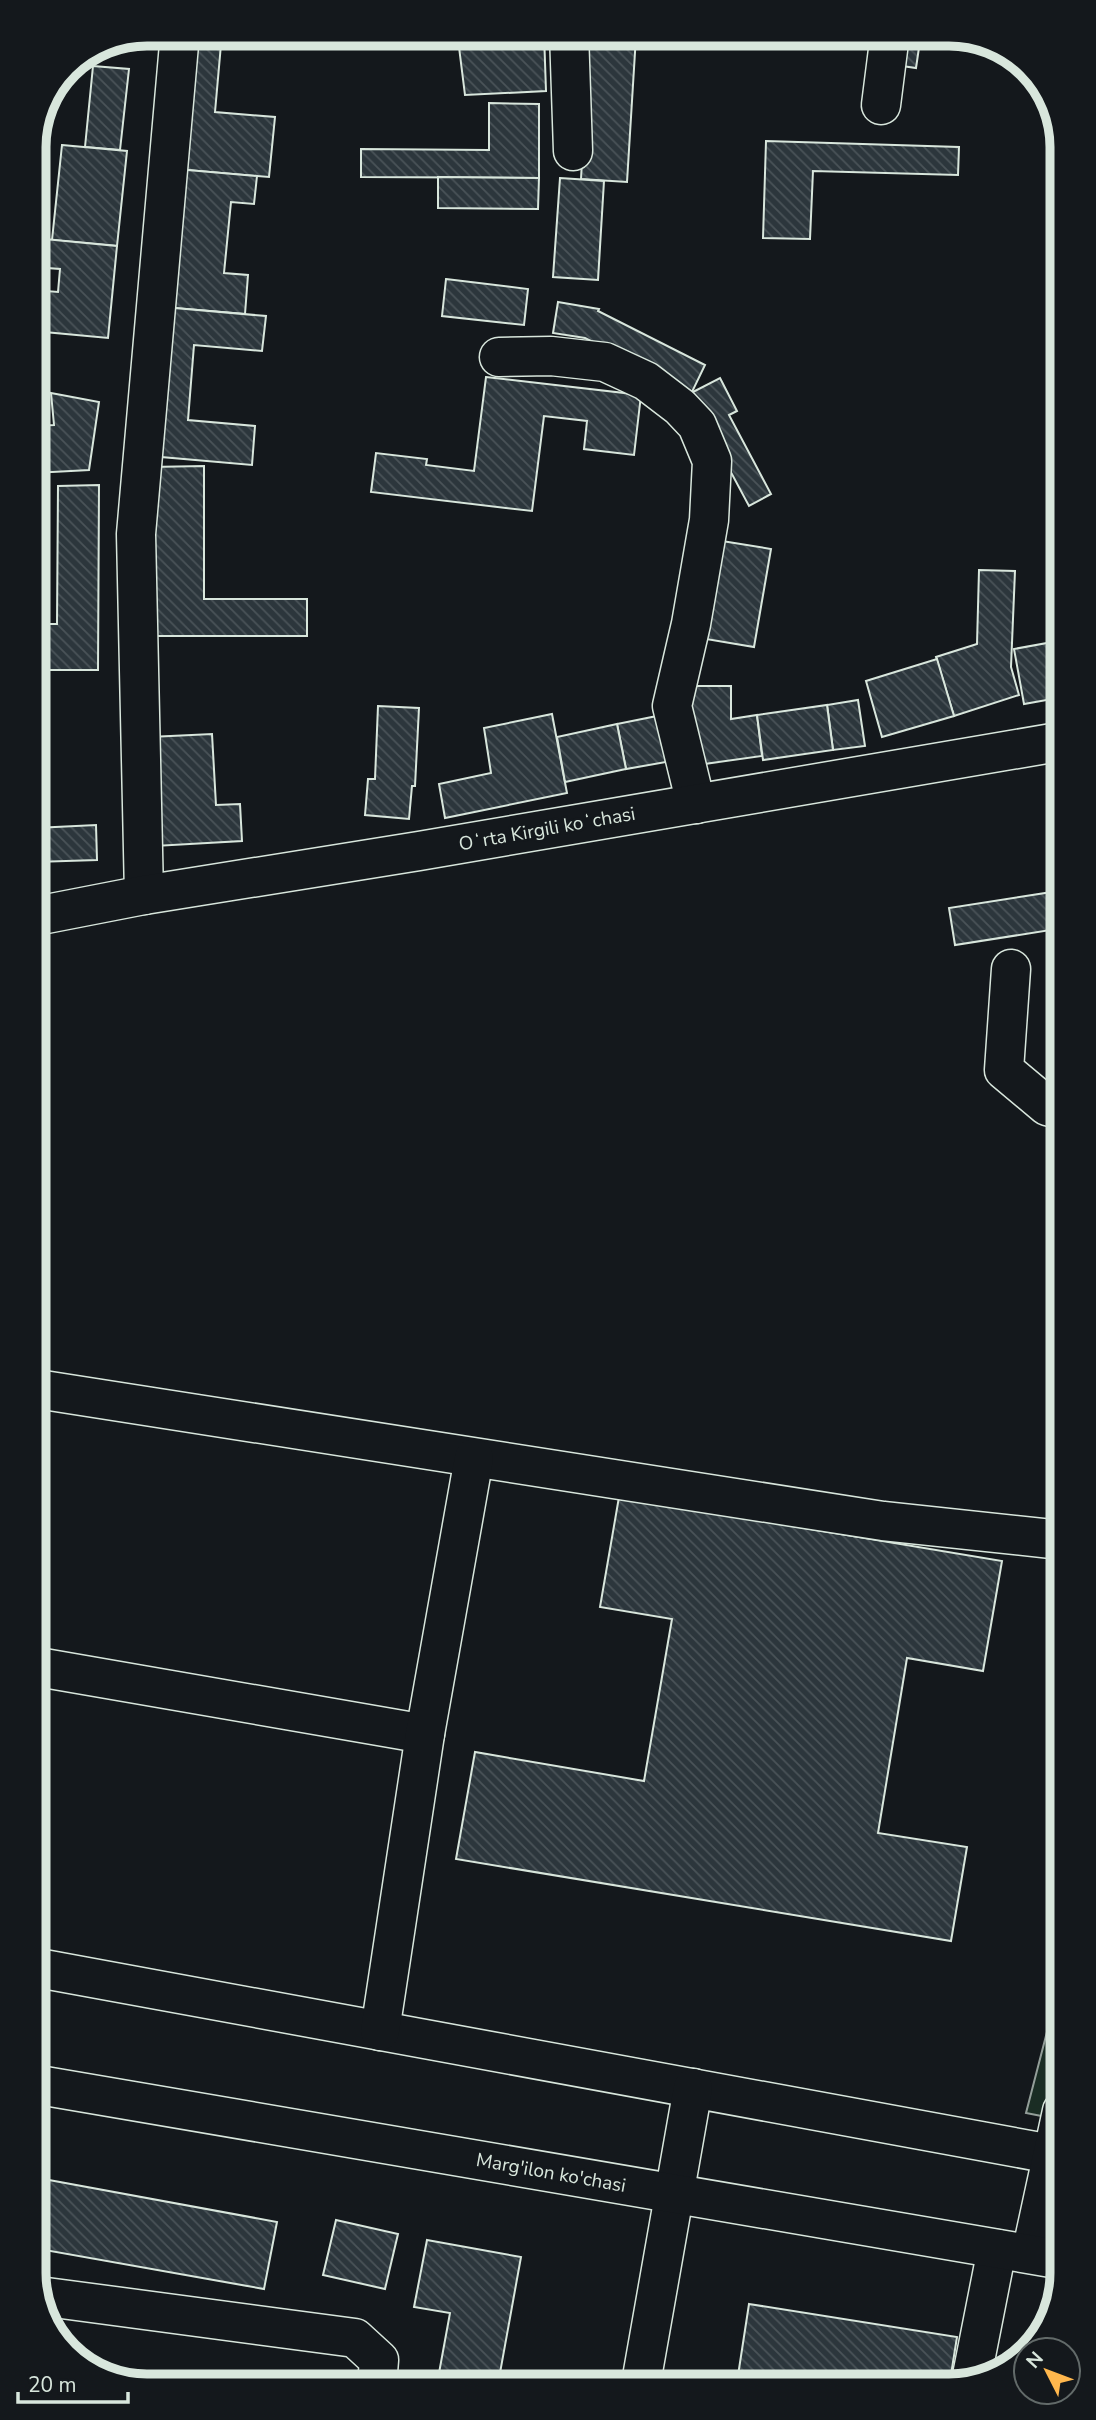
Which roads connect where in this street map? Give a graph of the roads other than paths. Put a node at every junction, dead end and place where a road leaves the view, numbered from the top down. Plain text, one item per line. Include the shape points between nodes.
1 (179, 46) edge
2 (569, 46) edge
3 (888, 46) edge
4 (881, 105) dead end
5 (573, 151) dead end
6 (499, 357) dead end
7 (1050, 743) edge
8 (696, 804) junction
9 (144, 895) junction
10 (46, 914) edge
11 (1011, 969) dead end
12 (1050, 1107) edge
13 (46, 1390) edge
14 (474, 1458) junction
15 (1050, 1539) edge
16 (46, 1668) edge
17 (425, 1734) junction
18 (46, 1969) edge
19 (380, 2031) junction
20 (46, 2086) edge
21 (693, 2088) junction
22 (1050, 2154) edge
23 (1050, 2181) edge
24 (673, 2194) junction
25 (1030, 2254) edge
26 (49, 2298) edge
27 (976, 2371) edge
28 (378, 2374) edge
29 (642, 2374) edge

1 - 9 street via 136,534
2 - 5 street
3 - 4 street
6 - 8 street via 605,362 646,381 697,425 712,461 709,520 672,706
7 - 8 street, Oʻrta Kirgili koʻchasi
8 - 9 street, Oʻrta Kirgili koʻchasi
9 - 10 street, Oʻrta Kirgili koʻchasi
11 - 12 street via 1004,1070
13 - 14 street
14 - 15 street via 883,1521
14 - 17 street
16 - 17 street
17 - 19 street
18 - 19 street
19 - 21 street
20 - 24 street, Marg'ilon ko'chasi
21 - 22 street
21 - 24 street
23 - 25 street
24 - 25 street, Marg'ilon ko'chasi
24 - 29 street
25 - 27 street
26 - 28 street via 355,2338 379,2361

